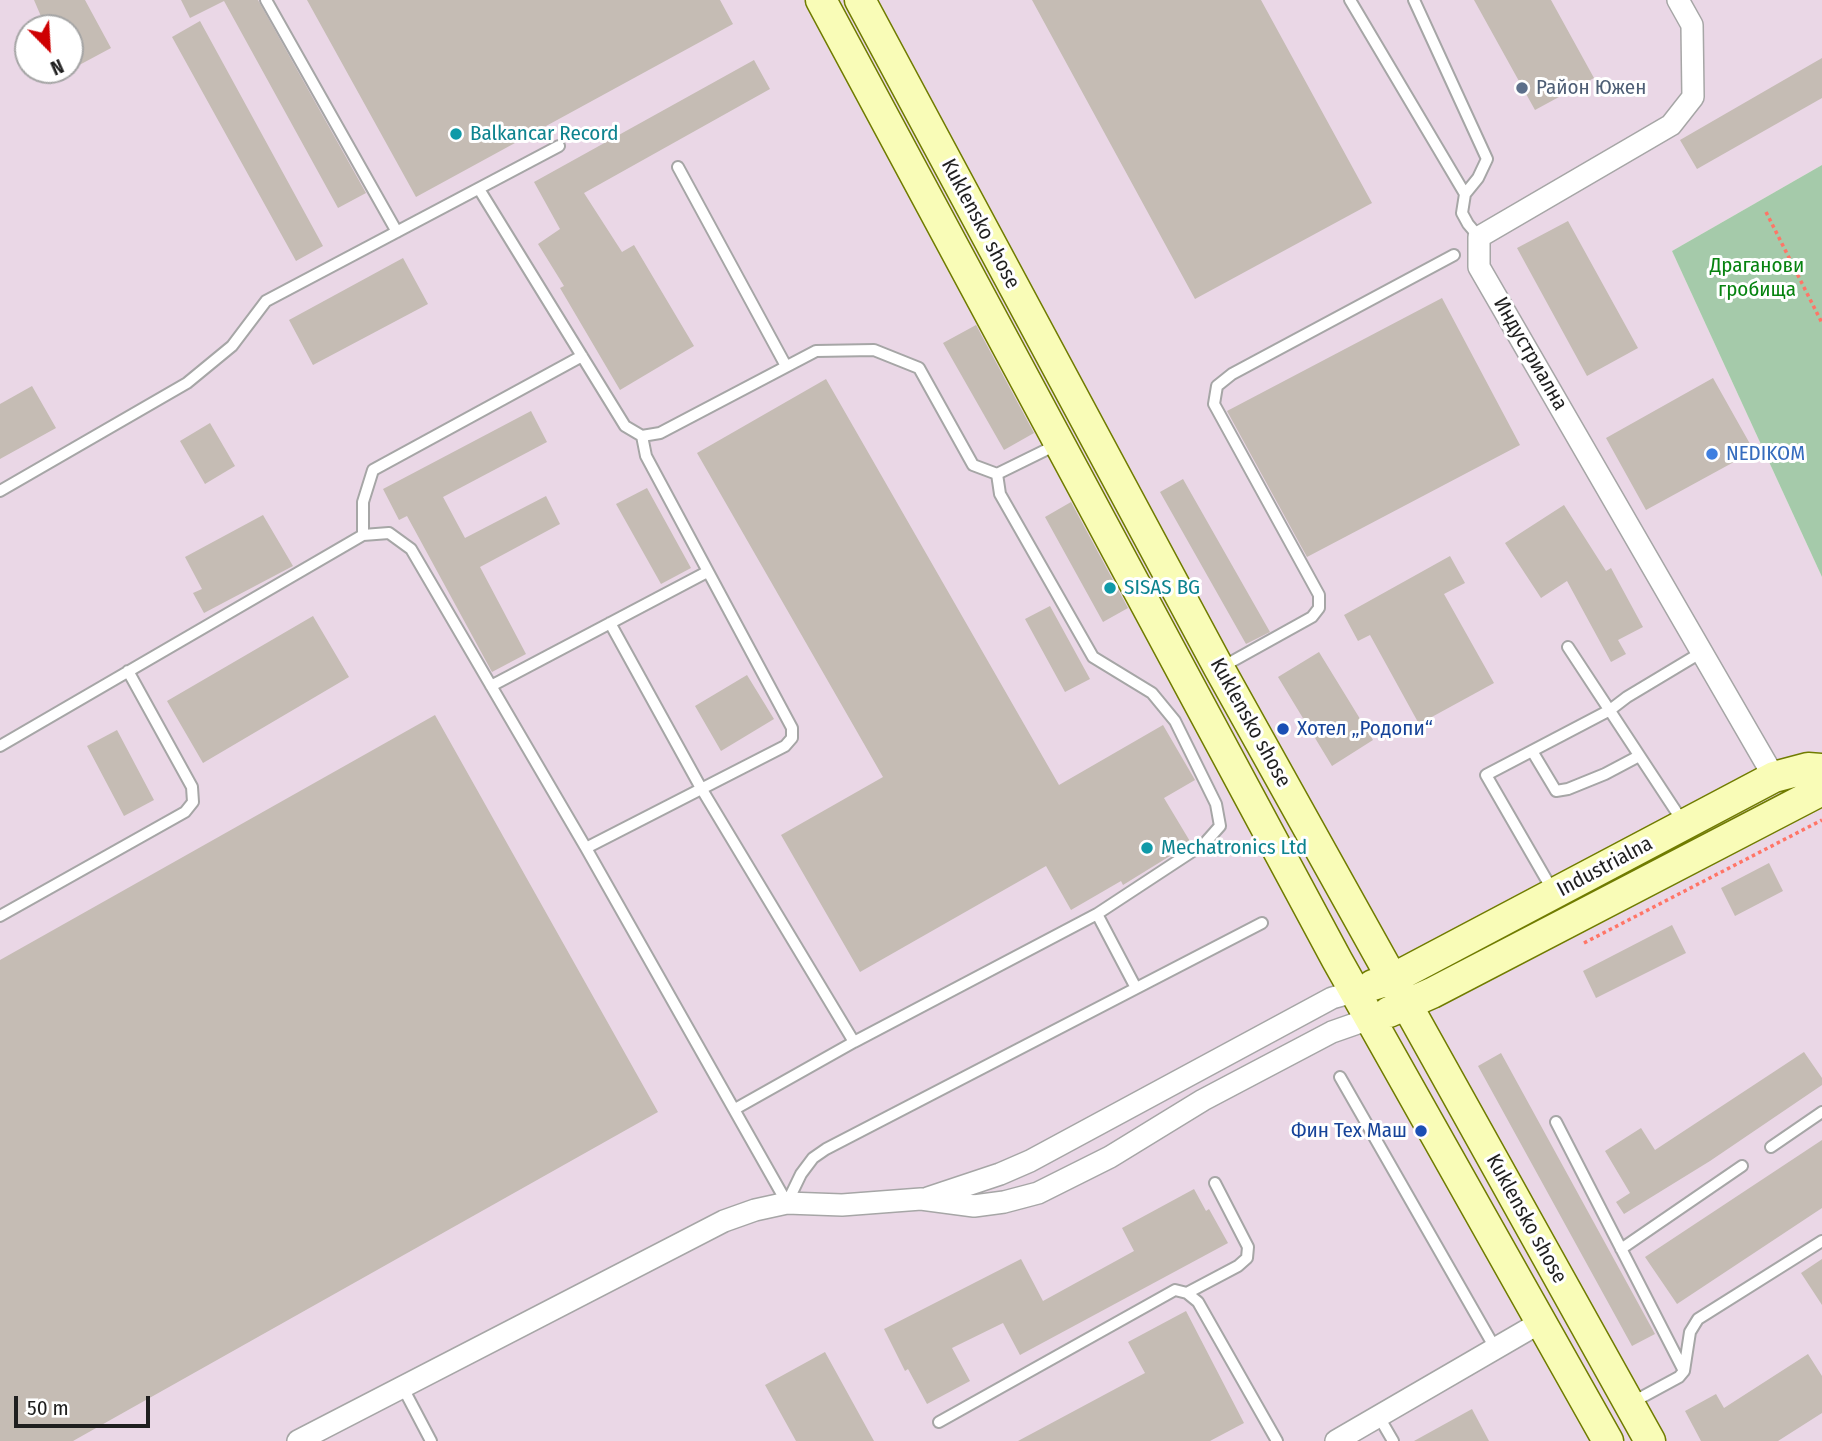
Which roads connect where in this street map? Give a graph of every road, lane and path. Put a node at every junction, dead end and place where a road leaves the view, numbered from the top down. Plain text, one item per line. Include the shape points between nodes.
1 (266, 0) edge
2 (821, 0) edge
3 (860, 0) edge
4 (1350, 0) edge
5 (1414, 0) edge
6 (1678, 0) edge
7 (559, 146) dead end
8 (678, 167) dead end
9 (479, 189) junction
10 (1465, 194) junction
11 (1766, 212) dead end
12 (397, 232) junction
13 (1479, 237) junction
14 (1454, 255) dead end
15 (1822, 323) edge
16 (582, 356) junction
17 (786, 366) junction
18 (642, 436) junction
19 (1060, 443) junction
20 (997, 474) junction
21 (0, 491) edge
22 (363, 535) junction
23 (707, 572) junction
24 (610, 623) junction
25 (1568, 647) dead end
26 (1702, 652) junction
27 (1219, 668) junction
28 (128, 671) junction
29 (491, 686) junction
30 (1610, 710) junction
31 (0, 746) edge
32 (1532, 751) junction
33 (1639, 756) junction
34 (1822, 769) edge
35 (1774, 777) junction
36 (701, 788) junction
37 (1822, 790) edge
38 (1822, 820) edge
39 (1685, 825) junction
40 (586, 848) junction
41 (1555, 893) junction
42 (1097, 914) junction
43 (0, 916) edge
44 (1262, 923) dead end
45 (1579, 946) dead end
46 (1392, 979) junction
47 (1136, 988) junction
48 (1357, 992) junction
49 (1407, 1006) junction
50 (1372, 1018) junction
51 (854, 1042) junction
52 (1340, 1077) dead end
53 (735, 1109) junction
54 (1822, 1112) edge
55 (1556, 1122) dead end
56 (1770, 1147) dead end
57 (1742, 1166) dead end
58 (1215, 1183) dead end
59 (921, 1199) junction
60 (787, 1203) junction
61 (1822, 1241) edge
62 (1621, 1249) junction
63 (1187, 1293) junction
64 (1541, 1322) junction
65 (1495, 1348) junction
66 (1684, 1371) junction
67 (401, 1386) junction
68 (1629, 1403) junction
69 (1379, 1417) junction
70 (939, 1422) dead end
71 (298, 1441) edge
72 (431, 1441) edge
73 (1277, 1441) edge
74 (1336, 1441) edge
75 (1393, 1441) edge
76 (1608, 1441) edge
77 (1650, 1441) edge

1 - 12 lane
2 - 19 main road, Kuklensko shose
3 - 27 main road, Kuklensko shose
4 - 10 lane
5 - 10 lane via 1487,159
6 - 13 street via 1692,25 1693,97 1671,125
7 - 9 lane
8 - 17 lane
9 - 12 lane
9 - 16 lane
10 - 13 lane via 1462,213
11 - 15 path
12 - 21 lane via 266,301 232,346 187,383
13 - 26 street, Индустриална via 1479,267
14 - 27 lane via 1217,386 1214,404 1320,595 1319,608 1312,617
16 - 18 lane via 625,426
16 - 22 lane via 373,470 363,502
17 - 18 lane via 660,433
17 - 20 lane via 816,351 874,350 919,368 973,465
18 - 23 lane via 646,456
19 - 20 lane
19 - 48 main road, Kuklensko shose
20 - 42 lane via 1000,494 1093,657 1152,693 1175,721 1216,804 1220,826 1205,843
22 - 28 lane
22 - 29 lane via 389,533 411,549
23 - 24 lane
23 - 36 lane via 792,727 792,738 785,746
24 - 29 lane
24 - 36 lane
25 - 30 lane
26 - 30 lane
26 - 35 street, Индустриална
27 - 46 main road, Kuklensko shose
28 - 31 lane
28 - 43 lane via 192,787 193,802 185,813
29 - 40 lane
30 - 32 lane
30 - 33 lane
32 - 33 lane via 1556,791
32 - 41 lane via 1486,775
33 - 39 lane
34 - 35 main road, Industrialna
35 - 39 main road, Industrialna
36 - 40 lane
36 - 51 lane
37 - 49 main road, Industrialna
38 - 45 path
39 - 41 main road, Industrialna
40 - 53 lane
41 - 46 main road, Industrialna
42 - 47 lane
42 - 51 lane
44 - 47 lane
46 - 48 main road, Industrialna
46 - 49 main road, Kuklensko shose
47 - 60 lane via 826,1149 801,1174
48 - 50 main road, Kuklensko shose
48 - 59 street via 1332,998 1030,1161
49 - 50 main road, Industrialna
49 - 68 main road, Kuklensko shose
50 - 59 street via 1332,1032 1038,1193 974,1206
50 - 64 main road, Kuklensko shose
51 - 53 lane
52 - 65 lane
53 - 60 lane
54 - 56 lane
55 - 62 lane
57 - 62 lane
58 - 63 lane via 1248,1247 1247,1258
59 - 60 street via 842,1205
60 - 67 street via 724,1222
61 - 66 lane via 1698,1319 1690,1332
62 - 66 lane
63 - 70 lane via 1175,1290
63 - 73 lane via 1198,1302
64 - 65 street
64 - 76 main road, Kuklensko shose
65 - 69 street
66 - 68 lane
67 - 71 street
67 - 72 lane
68 - 77 main road, Kuklensko shose
69 - 74 street
69 - 75 lane

